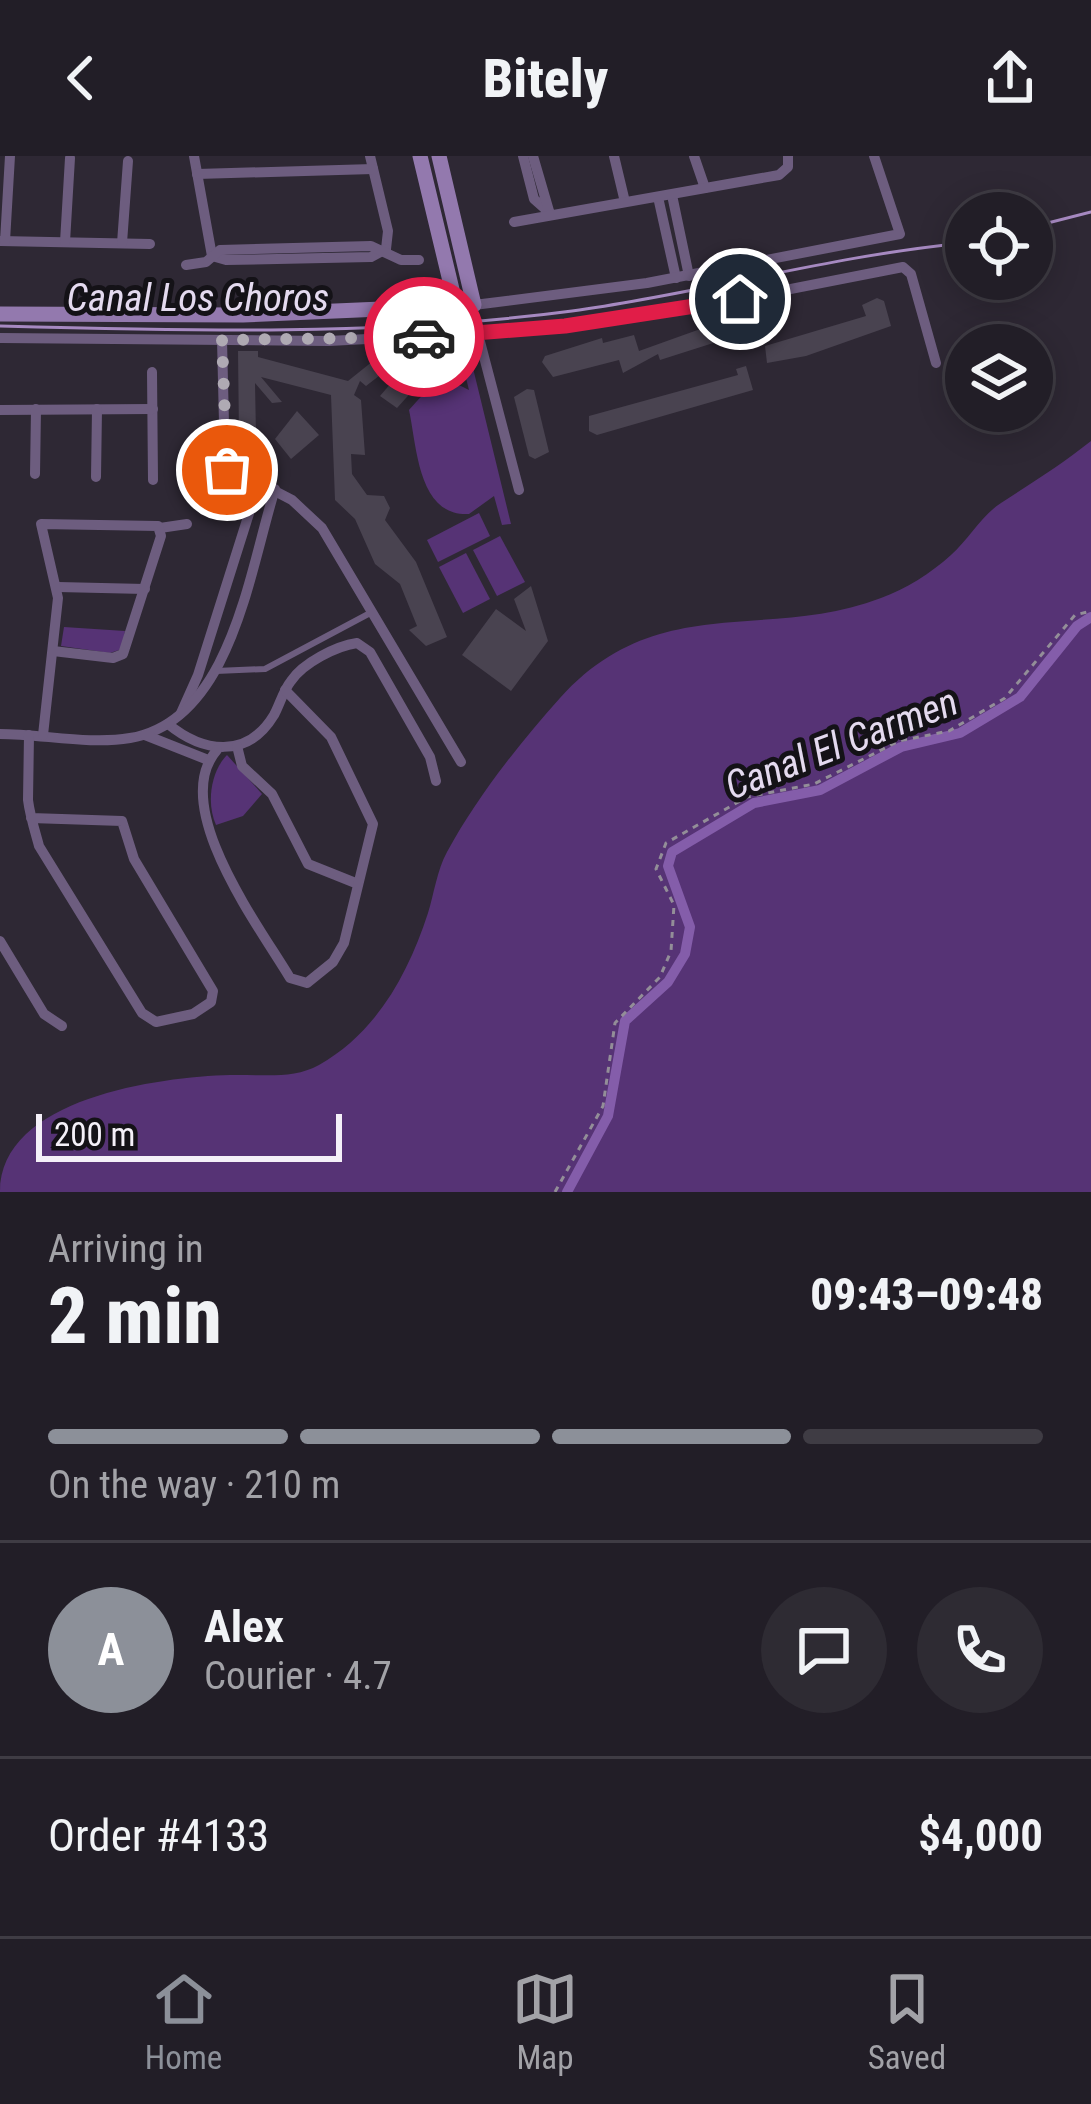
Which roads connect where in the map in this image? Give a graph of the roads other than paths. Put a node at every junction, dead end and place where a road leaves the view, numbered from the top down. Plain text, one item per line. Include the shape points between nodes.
1 (10, 156) edge
2 (194, 156) edge
3 (209, 156) edge
4 (284, 156) edge
5 (420, 156) edge
6 (439, 156) edge
7 (523, 156) edge
8 (533, 156) edge
9 (614, 156) edge
10 (694, 156) edge
11 (784, 156) edge
12 (874, 156) edge
13 (70, 158) edge
14 (128, 161) dead end
15 (372, 162) edge
16 (287, 171) junction
17 (212, 173) junction
18 (197, 174) junction
19 (705, 188) junction
20 (665, 196) junction
21 (625, 202) junction
22 (443, 212) junction
23 (551, 214) junction
24 (514, 222) dead end
25 (3, 242) edge
26 (65, 242) junction
27 (122, 243) junction
28 (150, 244) dead end
29 (386, 249) junction
30 (212, 256) junction
31 (419, 260) dead end
32 (186, 265) dead end
33 (683, 277) junction
34 (465, 305) junction
35 (0, 314) edge
36 (478, 334) junction
37 (0, 338) edge
38 (222, 340) junction
39 (936, 363) dead end
40 (152, 372) dead end
41 (36, 409) junction
42 (97, 409) junction
43 (153, 409) junction
44 (0, 410) edge
45 (35, 474) dead end
46 (96, 477) dead end
47 (153, 480) dead end
48 (259, 482) junction
49 (274, 489) junction
50 (519, 490) dead end
51 (187, 524) dead end
52 (160, 528) junction
53 (58, 586) junction
54 (145, 589) junction
55 (372, 612) junction
56 (53, 652) junction
57 (198, 675) junction
58 (214, 676) junction
59 (285, 690) junction
60 (173, 720) junction
61 (0, 734) edge
62 (36, 735) junction
63 (145, 735) junction
64 (237, 746) junction
65 (217, 750) junction
66 (208, 760) junction
67 (461, 762) dead end
68 (436, 781) dead end
69 (32, 818) junction
70 (358, 884) junction
71 (0, 940) edge
72 (62, 1026) dead end

1 - 25 street
2 - 18 street
3 - 17 street
4 - 16 street
5 - 22 street
6 - 22 street
7 - 23 street via 534,199
8 - 23 street
9 - 21 street
10 - 19 street
11 - 19 street via 779,175
12 - 33 street via 900,234
13 - 26 street
14 - 27 street
15 - 16 street
15 - 29 street
16 - 17 street
17 - 18 street
18 - 30 street
19 - 20 street
20 - 21 street
20 - 33 street
21 - 23 street
22 - 34 street
23 - 24 street
25 - 26 street
26 - 27 street
27 - 28 street
29 - 30 street
29 - 31 street
30 - 32 street
33 - 34 street
34 - 35 street
36 - 38 street
36 - 39 street via 671,311 903,267
36 - 50 street
37 - 38 street
38 - 48 street via 225,465
40 - 43 street
41 - 42 street
41 - 44 street
41 - 45 street
42 - 43 street
42 - 46 street
43 - 47 street
48 - 49 street
48 - 57 street
49 - 55 street via 322,528
49 - 58 street
51 - 52 street
52 - 53 street via 44,520
52 - 54 street
53 - 54 street
53 - 56 street
54 - 56 street via 120,656
55 - 58 lane via 265,669
55 - 67 street
56 - 62 street
57 - 58 street
57 - 60 street
58 - 60 street
59 - 64 street via 272,718
59 - 68 street via 308,665 347,644 365,646
59 - 70 street via 332,737 370,810 372,838
60 - 63 street
60 - 65 street via 189,741
61 - 62 street
62 - 63 street
62 - 69 street
63 - 66 street
64 - 65 street
64 - 70 street via 242,766 272,794 308,864
65 - 66 street
66 - 70 street via 206,826 293,981 310,982 337,957
69 - 69 street via 49,867 147,1019 187,1016 209,1004 213,992 134,859 122,820
71 - 72 street via 44,1013

